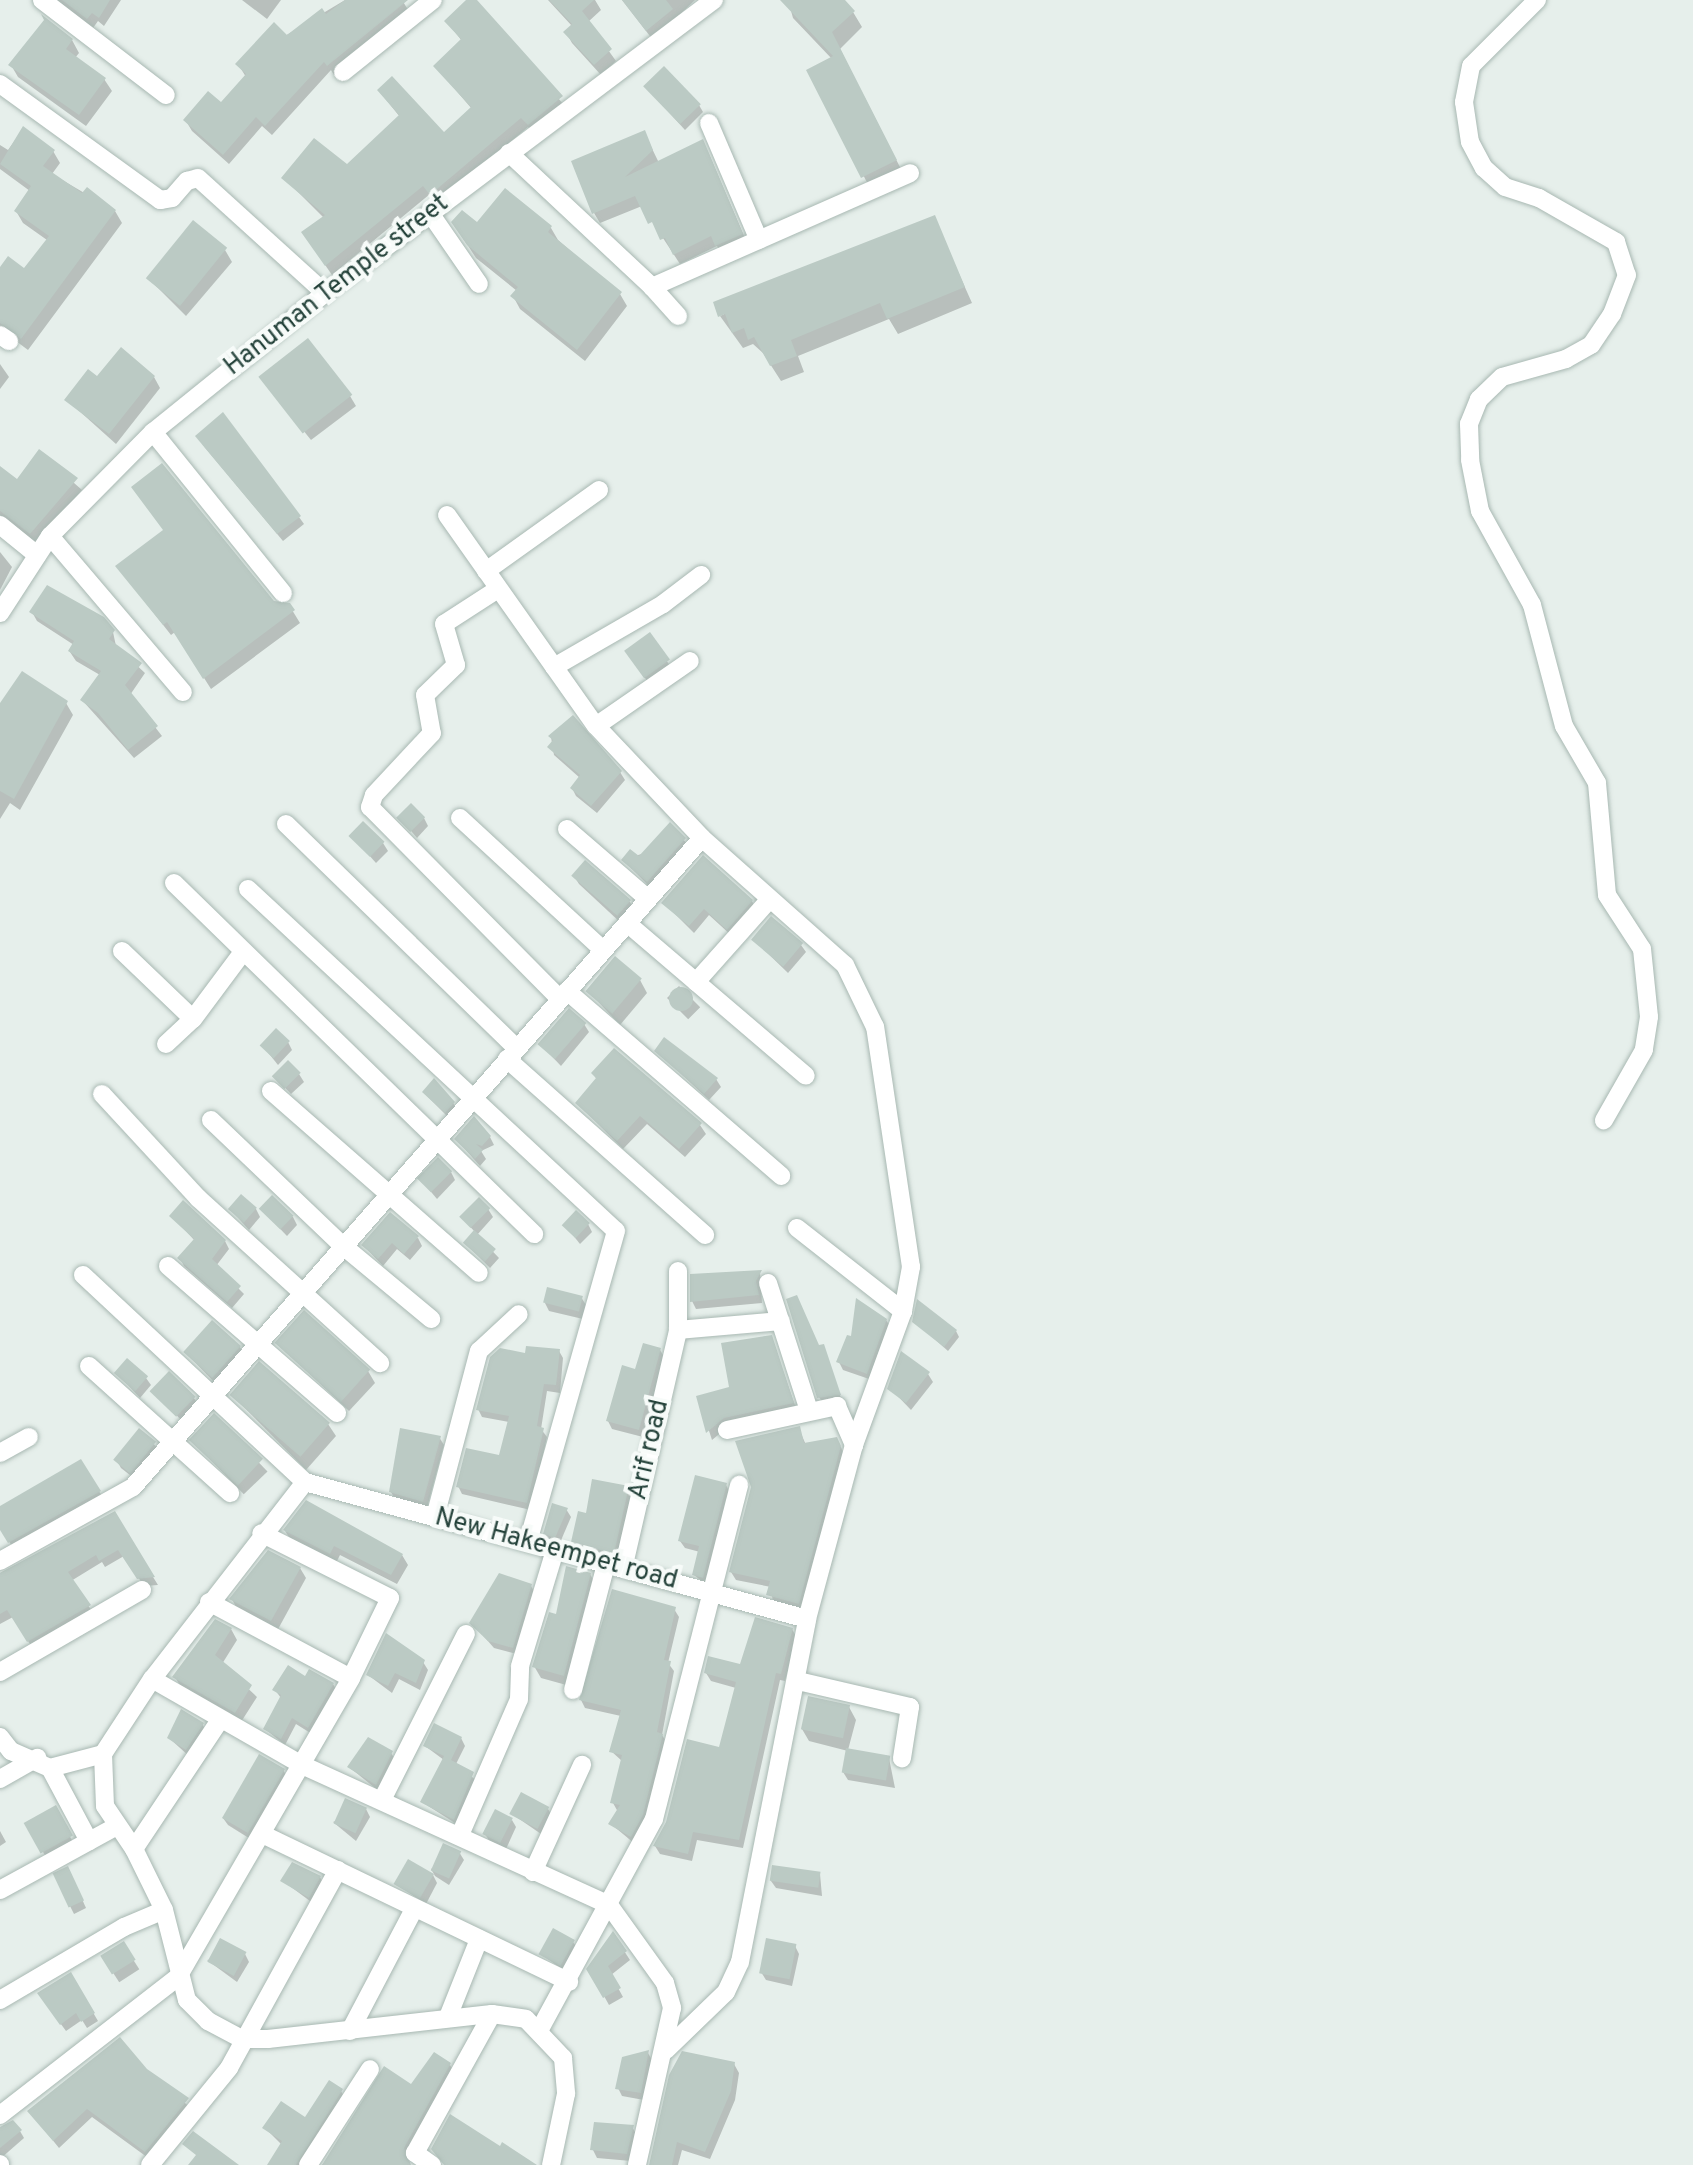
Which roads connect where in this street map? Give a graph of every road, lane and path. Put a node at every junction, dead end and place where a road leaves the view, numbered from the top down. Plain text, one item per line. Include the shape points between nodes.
1 (42, 0) edge
2 (433, 0) edge
3 (714, 0) edge
4 (1537, 0) edge
5 (343, 72) dead end
6 (0, 84) edge
7 (166, 95) dead end
8 (709, 123) dead end
9 (509, 153) junction
10 (910, 173) dead end
11 (430, 213) junction
12 (759, 240) junction
13 (479, 284) dead end
14 (652, 287) junction
15 (325, 293) junction
16 (678, 316) dead end
17 (153, 432) junction
18 (599, 490) dead end
19 (447, 515) dead end
20 (0, 525) edge
21 (50, 536) junction
22 (37, 555) junction
23 (486, 571) junction
24 (701, 575) dead end
25 (498, 589) junction
26 (283, 593) dead end
27 (0, 613) edge
28 (690, 661) dead end
29 (554, 667) junction
30 (183, 692) dead end
31 (596, 726) junction
32 (460, 818) dead end
33 (286, 824) dead end
34 (567, 829) dead end
35 (702, 838) junction
36 (174, 883) dead end
37 (248, 889) dead end
38 (648, 899) junction
39 (770, 899) junction
40 (627, 923) junction
41 (603, 950) junction
42 (122, 951) dead end
43 (243, 952) junction
44 (696, 982) junction
45 (563, 995) junction
46 (193, 1019) junction
47 (166, 1044) dead end
48 (512, 1054) junction
49 (806, 1076) dead end
50 (271, 1091) dead end
51 (102, 1094) dead end
52 (474, 1096) junction
53 (211, 1120) dead end
54 (1604, 1120) dead end
55 (434, 1141) junction
56 (781, 1176) dead end
57 (386, 1196) junction
58 (797, 1228) dead end
59 (534, 1234) dead end
60 (705, 1235) dead end
61 (342, 1245) junction
62 (168, 1266) dead end
63 (678, 1271) dead end
64 (479, 1273) dead end
65 (83, 1275) dead end
66 (768, 1283) dead end
67 (301, 1292) junction
68 (903, 1311) junction
69 (519, 1314) dead end
70 (431, 1319) dead end
71 (781, 1321) junction
72 (678, 1330) junction
73 (257, 1341) junction
74 (380, 1363) dead end
75 (89, 1366) dead end
76 (213, 1392) junction
77 (809, 1411) junction
78 (337, 1413) dead end
79 (727, 1430) dead end
80 (29, 1437) dead end
81 (171, 1444) junction
82 (854, 1445) junction
83 (0, 1453) edge
84 (297, 1474) junction
85 (739, 1485) dead end
86 (230, 1493) dead end
87 (435, 1517) junction
88 (261, 1533) junction
89 (528, 1543) junction
90 (555, 1550) junction
91 (0, 1561) edge
92 (614, 1566) junction
93 (142, 1590) dead end
94 (712, 1593) junction
95 (209, 1602) junction
96 (807, 1619) junction
97 (466, 1634) dead end
98 (0, 1672) edge
99 (351, 1678) junction
100 (152, 1679) junction
101 (798, 1681) junction
102 (573, 1690) dead end
103 (220, 1720) junction
104 (0, 1737) edge
105 (95, 1756) junction
106 (902, 1758) dead end
107 (51, 1763) junction
108 (302, 1765) junction
109 (582, 1765) dead end
110 (0, 1779) edge
111 (382, 1800) junction
112 (103, 1833) junction
113 (262, 1834) junction
114 (460, 1835) junction
115 (134, 1849) junction
116 (338, 1870) junction
117 (533, 1872) junction
118 (0, 1890) edge
119 (609, 1905) junction
120 (414, 1909) junction
121 (159, 1913) junction
122 (479, 1939) junction
123 (172, 1982) junction
124 (569, 1982) junction
125 (0, 2000) edge
126 (448, 2017) junction
127 (486, 2023) junction
128 (540, 2029) junction
129 (350, 2031) junction
130 (241, 2042) junction
131 (666, 2050) junction
132 (370, 2069) dead end
133 (0, 2115) edge
134 (150, 2165) edge
135 (308, 2165) edge
136 (432, 2165) edge
137 (551, 2165) edge
138 (637, 2165) edge

1 - 7 street
2 - 5 street
3 - 9 street, Hanuman Temple street
4 - 54 street via 1471,66 1464,102 1470,142 1484,168 1505,187 1539,198 1616,242 1627,275 1612,314 1591,345 1566,359 1502,377 1479,399 1469,424 1470,460 1480,511 1532,605 1564,726 1597,783 1607,895 1642,949 1649,1017 1644,1050
6 - 15 street via 160,200 172,198 187,181 198,178
8 - 12 street
9 - 11 street, Hanuman Temple street
9 - 14 street
10 - 12 street
11 - 13 street
11 - 15 street, Hanuman Temple street
12 - 14 street
14 - 16 street
15 - 17 street, Hanuman Temple street
17 - 21 street, Hanuman Temple street
17 - 26 street
18 - 23 street
19 - 23 street
20 - 22 street
21 - 22 street, Hanuman Temple street
21 - 30 street
22 - 27 street, Hanuman Temple street
23 - 25 street
24 - 29 street via 663,604
25 - 29 street
25 - 45 street via 444,624 456,665 425,695 432,733 374,795 370,807
28 - 31 street
29 - 31 street
31 - 35 street
32 - 41 street
33 - 48 street
34 - 38 street
35 - 38 street
35 - 39 street
36 - 43 street
37 - 52 street
38 - 40 street
39 - 44 street
39 - 68 street via 845,965 875,1027 911,1267
40 - 41 street
40 - 44 street
41 - 45 street
42 - 46 street
43 - 46 street
43 - 55 street
44 - 49 street
45 - 48 street
45 - 56 street
46 - 47 street
48 - 52 street
48 - 60 street
50 - 57 street
51 - 67 street via 198,1198
52 - 55 street
52 - 89 street via 616,1231
53 - 61 street
55 - 57 street
55 - 59 street
57 - 61 street
57 - 64 street
58 - 68 street
61 - 67 street
61 - 70 street
62 - 73 street
63 - 72 street, Arif road
65 - 76 street
66 - 71 street
67 - 73 street
67 - 74 street
68 - 82 street
69 - 87 street via 479,1351
71 - 72 street
71 - 77 street
72 - 92 street, Arif road
73 - 76 street
73 - 78 street
75 - 81 street
76 - 81 street
76 - 84 street
77 - 79 street
77 - 82 street via 837,1406
80 - 83 street
81 - 86 street
81 - 91 street via 133,1487
82 - 96 street
84 - 87 street, New Hakeempet road
84 - 88 street
85 - 94 street
87 - 89 street, New Hakeempet road
88 - 95 street
88 - 99 street via 390,1598
89 - 90 street, New Hakeempet road
90 - 92 street, New Hakeempet road
90 - 114 street via 520,1666 519,1699
92 - 94 street, New Hakeempet road
92 - 102 street, Arif road
93 - 98 street
94 - 96 street, New Hakeempet road
94 - 119 street via 654,1819
95 - 99 street
95 - 100 street
96 - 101 street
97 - 111 street
99 - 108 street
100 - 103 street
100 - 105 street
101 - 106 street via 910,1707
101 - 131 street via 740,1962 726,1992
103 - 108 street
103 - 115 street
104 - 107 street via 11,1751
105 - 107 street
105 - 112 street
107 - 110 street
107 - 112 street
108 - 111 street
108 - 113 street
109 - 117 street
111 - 114 street
112 - 115 street
112 - 118 street
113 - 116 street
113 - 123 street
114 - 117 street
115 - 121 street
116 - 120 street
116 - 130 street
117 - 119 street
119 - 124 street
119 - 131 street via 665,1983 672,2008
120 - 122 street
120 - 129 street
121 - 123 street
121 - 125 street via 124,1927
122 - 124 street
122 - 126 street
123 - 130 street via 208,2021
123 - 133 street
124 - 128 street
126 - 127 street
126 - 129 street
127 - 128 street via 526,2019
127 - 136 street via 415,2153
128 - 137 street via 563,2058 566,2094
129 - 130 street
130 - 134 street via 229,2068
131 - 138 street
132 - 135 street

